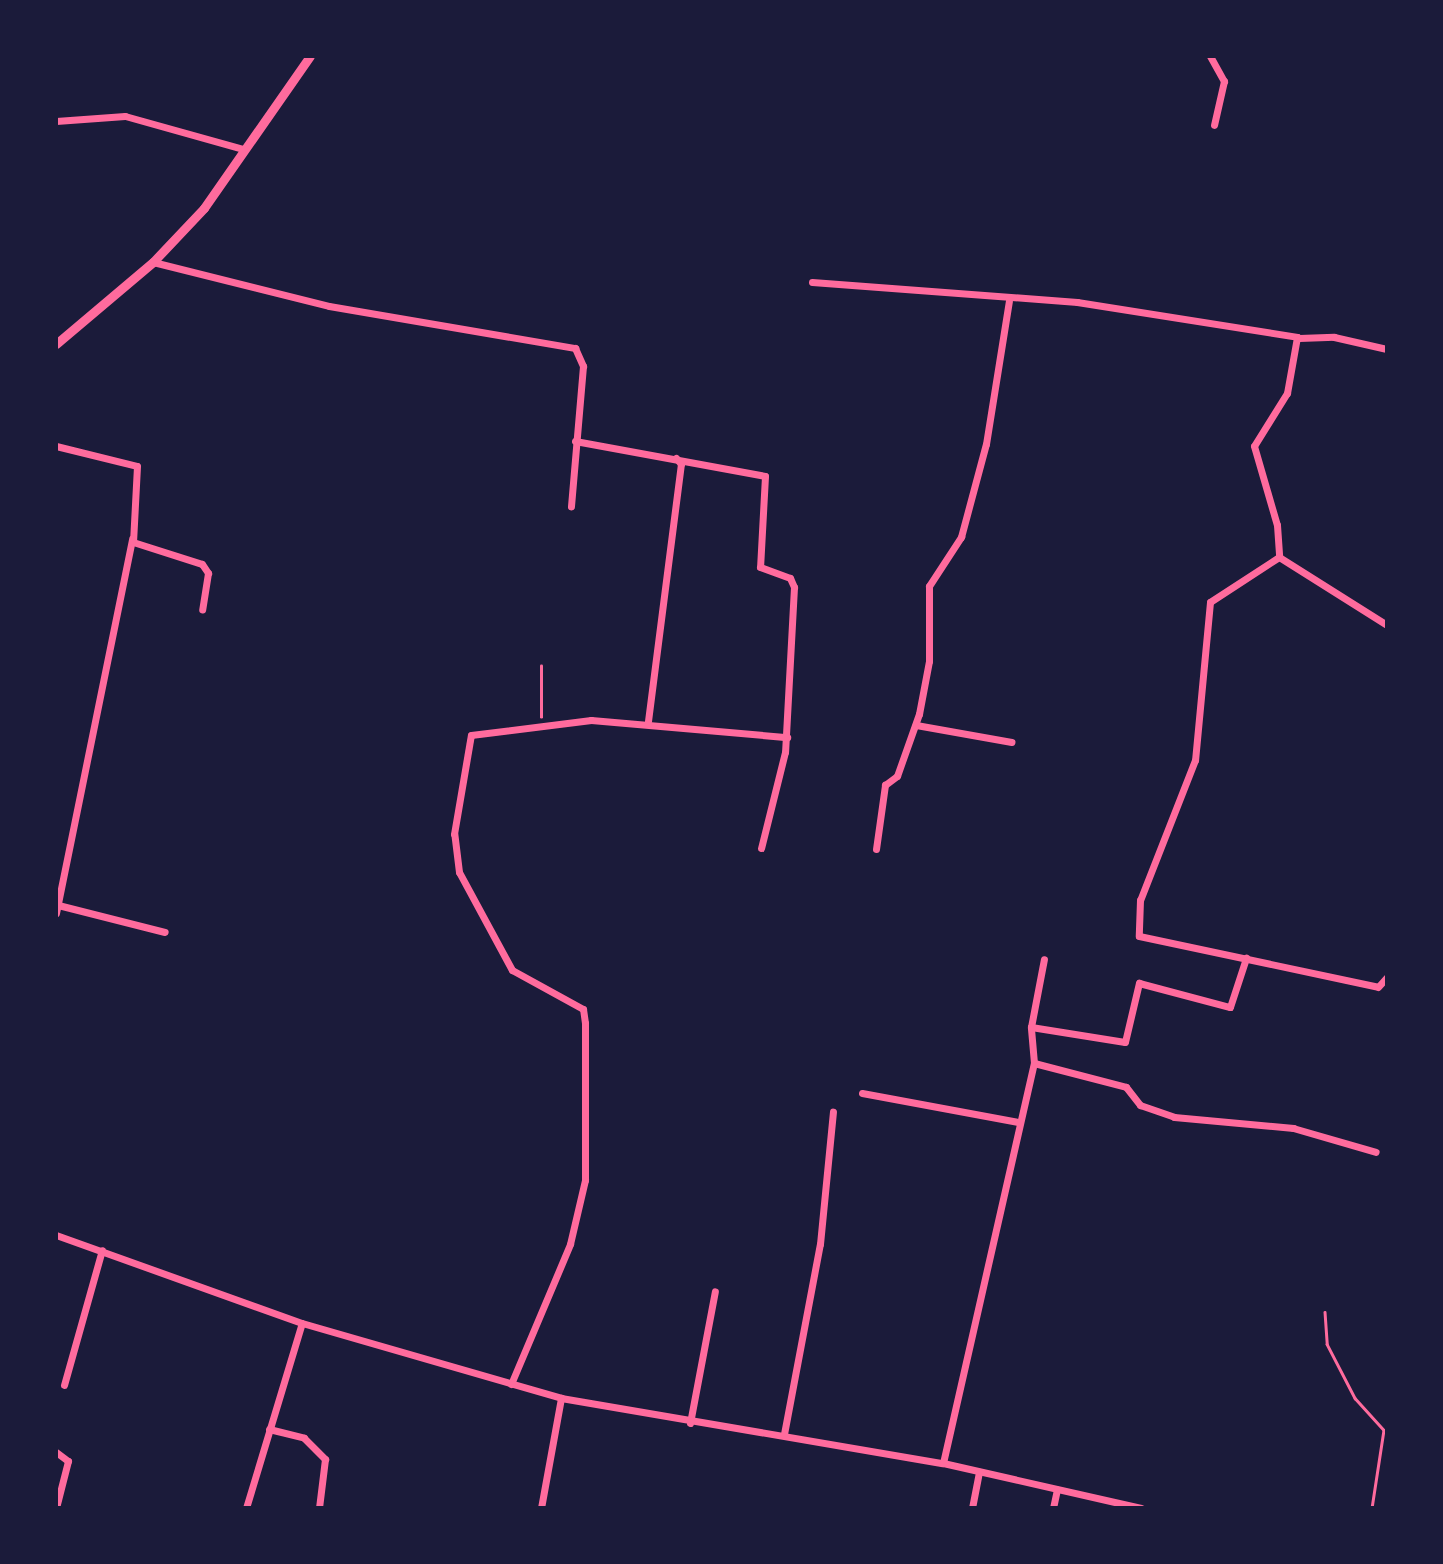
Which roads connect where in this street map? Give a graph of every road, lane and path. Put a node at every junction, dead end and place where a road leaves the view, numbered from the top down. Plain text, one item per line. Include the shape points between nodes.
1 (310, 56) edge
2 (1210, 56) edge
3 (56, 121) edge
4 (1214, 125) dead end
5 (243, 149) junction
6 (153, 262) junction
7 (812, 282) dead end
8 (1009, 301) junction
9 (1299, 338) junction
10 (56, 344) edge
11 (1387, 349) edge
12 (575, 441) junction
13 (56, 446) edge
14 (681, 460) junction
15 (571, 506) dead end
16 (132, 540) junction
17 (1279, 557) junction
18 (202, 610) dead end
19 (1386, 623) edge
20 (541, 666) dead end
21 (648, 721) junction
22 (541, 723) junction
23 (916, 725) junction
24 (787, 737) junction
25 (1011, 742) dead end
26 (761, 848) dead end
27 (876, 849) dead end
28 (58, 905) junction
29 (56, 914) edge
30 (165, 932) dead end
31 (1246, 958) junction
32 (1044, 959) dead end
33 (1387, 977) edge
34 (1031, 1027) junction
35 (1034, 1063) junction
36 (862, 1093) dead end
37 (833, 1112) dead end
38 (1018, 1122) junction
39 (1376, 1152) dead end
40 (56, 1235) edge
41 (102, 1250) junction
42 (715, 1291) dead end
43 (1325, 1312) dead end
44 (302, 1323) junction
45 (511, 1384) junction
46 (64, 1385) dead end
47 (561, 1398) junction
48 (690, 1423) junction
49 (269, 1429) junction
50 (784, 1433) junction
51 (56, 1452) edge
52 (943, 1463) junction
53 (979, 1472) junction
54 (1057, 1489) junction
55 (56, 1508) edge
56 (246, 1508) edge
57 (319, 1508) edge
58 (541, 1508) edge
59 (972, 1508) edge
60 (1053, 1508) edge
61 (1141, 1508) edge
62 (1373, 1508) edge

1 - 5 street
2 - 4 street via 1224,81
3 - 5 street via 125,116
5 - 6 street via 204,208
6 - 10 street
6 - 12 street via 330,306 575,348 583,366
7 - 8 street
8 - 9 street via 1077,302
8 - 23 street via 970,505 961,537 929,586 929,661
9 - 11 street
9 - 17 street via 1287,393 1254,446 1277,525
12 - 14 street
12 - 15 street
13 - 16 street via 137,466
14 - 21 street
14 - 24 street via 765,476 760,567 790,578 794,587
16 - 18 street via 202,564 208,573
16 - 28 street
17 - 19 street
17 - 31 street via 1210,602 1195,760 1140,900 1139,936
20 - 22 path
21 - 22 street
21 - 24 street
22 - 45 street via 471,735 454,834 459,872 508,965 585,1014 585,1180 570,1244
23 - 25 street
23 - 27 street via 897,776 885,785
24 - 26 street
28 - 29 street
28 - 30 street
31 - 33 street via 1378,987
31 - 34 street via 1230,1007 1139,983 1125,1041
32 - 34 street
34 - 35 street
35 - 38 street
35 - 39 street via 1126,1087 1140,1105 1164,1114 1293,1128
36 - 38 street
37 - 50 street via 820,1244
38 - 52 street
40 - 41 street
41 - 44 street
41 - 46 street
42 - 48 street
43 - 62 path via 1327,1344 1355,1398 1384,1430
44 - 45 street
44 - 49 street
45 - 47 street
47 - 48 street
47 - 58 street
48 - 50 street
49 - 56 street
49 - 57 street via 304,1438 325,1459
50 - 52 street
51 - 55 street via 68,1461
52 - 53 street
53 - 54 street
53 - 59 street
54 - 60 street
54 - 61 street

